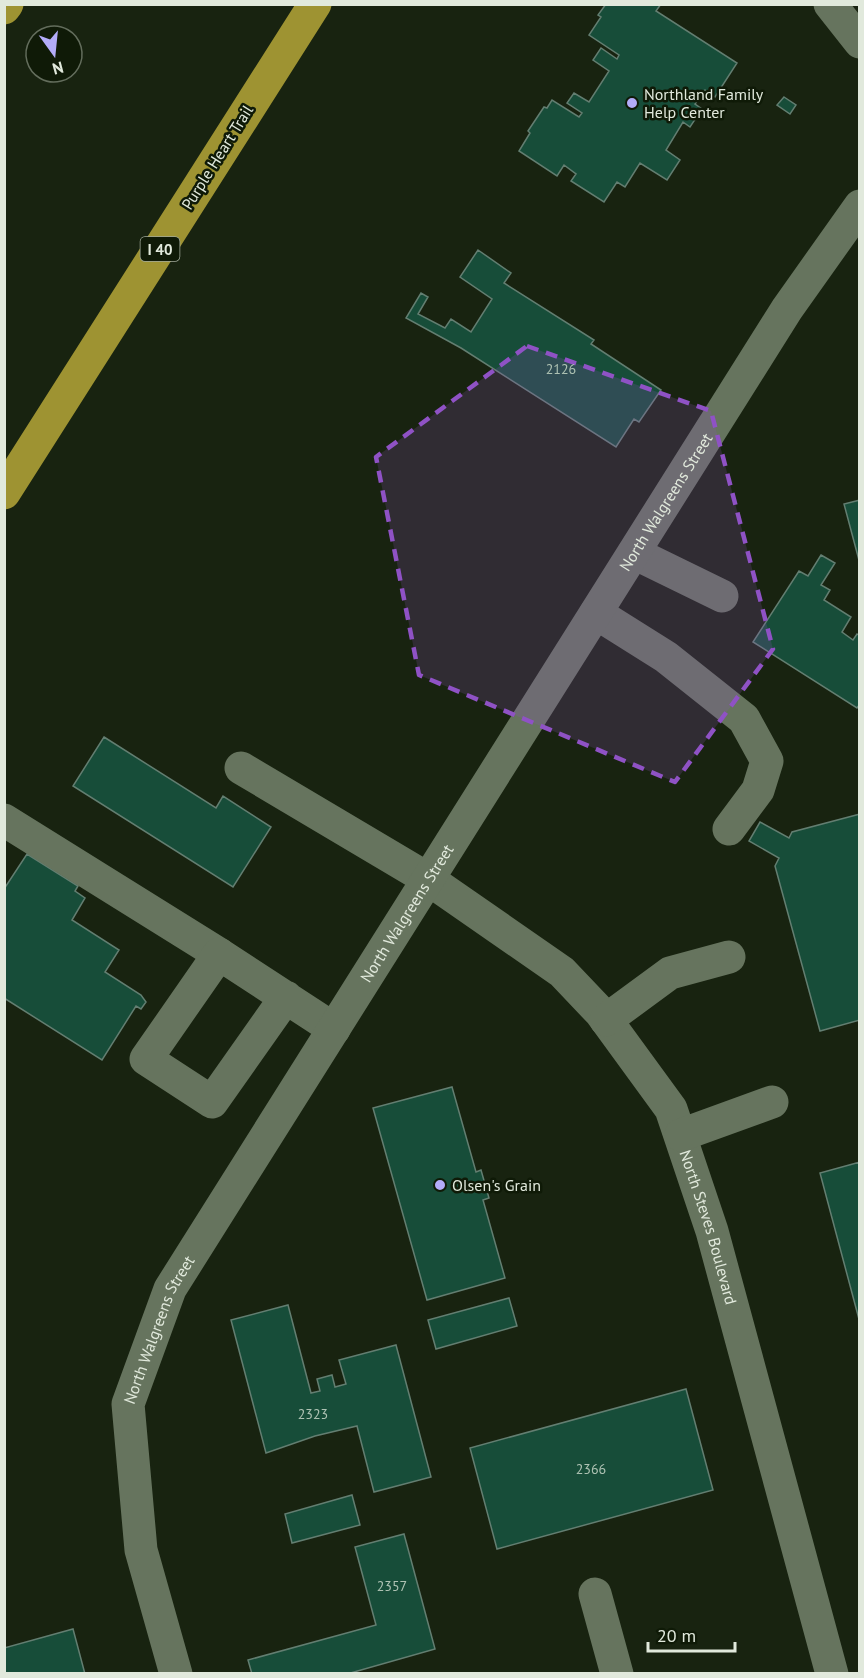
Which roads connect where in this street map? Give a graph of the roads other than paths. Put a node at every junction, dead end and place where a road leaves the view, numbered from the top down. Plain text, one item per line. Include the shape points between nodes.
1 (315, 4) edge
2 (830, 4) edge
3 (859, 41) edge
4 (860, 206) edge
5 (4, 493) edge
6 (634, 553) junction
7 (722, 596) dead end
8 (596, 613) junction
9 (241, 768) dead end
10 (4, 820) edge
11 (729, 829) dead end
12 (428, 879) junction
13 (219, 954) junction
14 (729, 957) dead end
15 (286, 997) junction
16 (606, 1020) junction
17 (334, 1029) junction
18 (772, 1102) dead end
19 (681, 1135) junction
20 (595, 1594) dead end
21 (176, 1674) edge
22 (617, 1674) edge
23 (831, 1674) edge

1 - 5 highway, Purple Heart Trail / I 40
2 - 3 street
4 - 6 street, North Walgreens Street via 794,298
6 - 7 street
6 - 8 street, North Walgreens Street
8 - 11 street via 666,657 744,719 767,761 758,790
8 - 12 street, North Walgreens Street
9 - 12 street, North Steves Boulevard
10 - 13 street
12 - 16 street, North Steves Boulevard via 562,972
12 - 17 street, North Walgreens Street
13 - 15 street
13 - 15 street via 146,1059 212,1102
14 - 16 street via 670,973
15 - 17 street
16 - 19 street, North Steves Boulevard via 671,1108
17 - 21 street, North Walgreens Street via 170,1289 128,1404 141,1551
18 - 19 street
19 - 23 street, North Steves Boulevard via 714,1242
20 - 22 street

